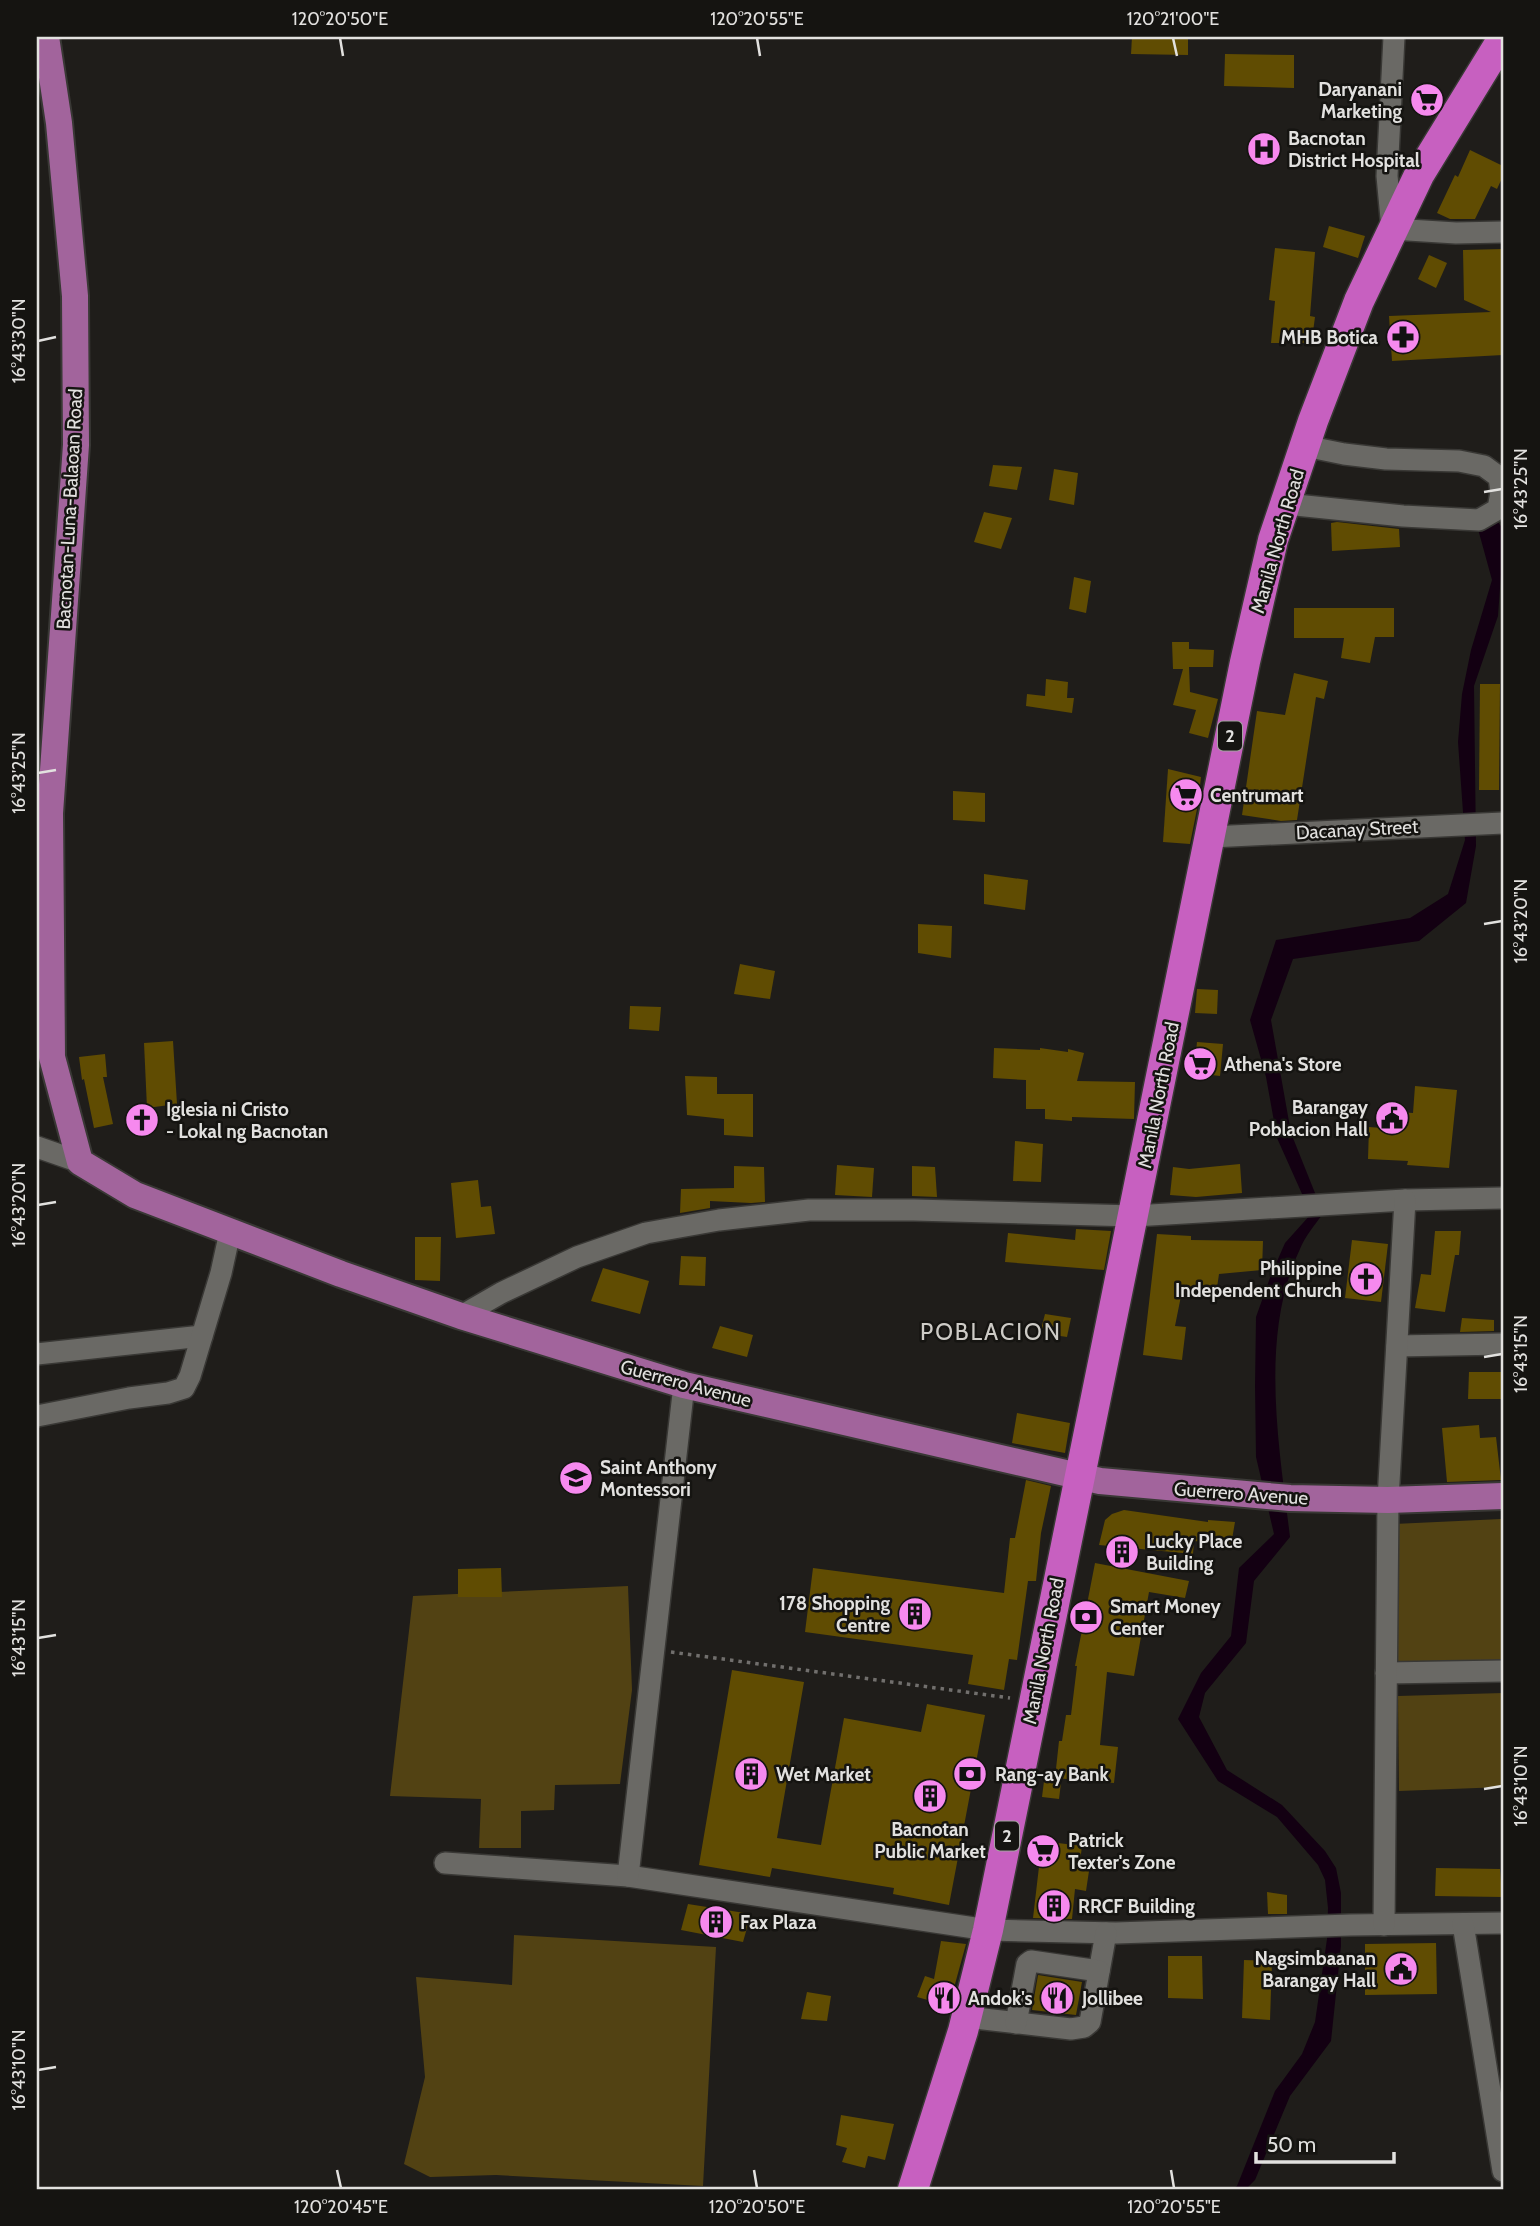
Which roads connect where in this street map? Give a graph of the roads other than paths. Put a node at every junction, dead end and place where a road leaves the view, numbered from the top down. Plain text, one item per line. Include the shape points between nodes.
1 (46, 37) edge
2 (1394, 37) edge
3 (1503, 38) edge
4 (1392, 229) junction
5 (1503, 232) edge
6 (1305, 446) junction
7 (1286, 504) junction
8 (43, 813) edge
9 (1493, 823) edge
10 (1211, 837) junction
11 (37, 1147) edge
12 (80, 1162) junction
13 (1503, 1198) edge
14 (1405, 1200) junction
15 (1134, 1216) junction
16 (230, 1231) junction
17 (461, 1316) junction
18 (202, 1336) junction
19 (1503, 1344) edge
20 (1397, 1346) junction
21 (37, 1354) edge
22 (684, 1385) junction
23 (37, 1416) edge
24 (1079, 1477) junction
25 (1503, 1496) edge
26 (1388, 1500) junction
27 (1503, 1671) edge
28 (1386, 1674) junction
29 (445, 1863) dead end
30 (628, 1876) junction
31 (1503, 1923) edge
32 (1463, 1924) junction
33 (1384, 1925) junction
34 (988, 1930) junction
35 (1106, 1933) junction
36 (1099, 1971) junction
37 (966, 2017) junction
38 (1016, 2023) junction
39 (1503, 2171) edge
40 (913, 2189) edge

1 - 8 main road, Bacnotan-Luna-Balaoan Road via 75,296 76,445
2 - 4 street via 1387,176
3 - 4 highway, Manila North Road / 2 via 1419,175
4 - 5 street
4 - 6 highway, Manila North Road / 2 via 1359,301
6 - 7 highway, Manila North Road / 2
6 - 7 street via 1386,459 1484,466 1500,477 1498,509 1479,520
7 - 10 highway, Manila North Road / 2 via 1273,540 1245,662
8 - 12 main road, Bacnotan-Luna-Balaoan Road via 52,1056
9 - 10 street, Dacanay Street
10 - 15 highway, Manila North Road / 2
11 - 12 street
12 - 16 main road, Guerrero Avenue via 135,1195
13 - 14 street
14 - 15 street
14 - 20 street
15 - 17 street via 809,1210 719,1220 646,1233 577,1257
15 - 24 highway, Manila North Road / 2
16 - 17 main road, Guerrero Avenue
16 - 18 street
17 - 22 main road, Guerrero Avenue
18 - 21 street
18 - 23 street via 184,1388
19 - 20 street
20 - 26 street
22 - 24 main road, Guerrero Avenue
22 - 30 street
24 - 26 main road, Guerrero Avenue via 1261,1496
24 - 34 highway, Manila North Road / 2
25 - 26 main road, Guerrero Avenue
26 - 28 street
27 - 28 street
28 - 33 street
29 - 30 street
30 - 34 street
31 - 32 street
32 - 33 street
32 - 39 street
33 - 35 street
34 - 35 street
34 - 37 highway, Manila North Road / 2
35 - 36 street
36 - 38 street via 1090,2022 1084,2027
36 - 38 street via 1031,1961
37 - 38 street
37 - 40 highway, Manila North Road / 2

